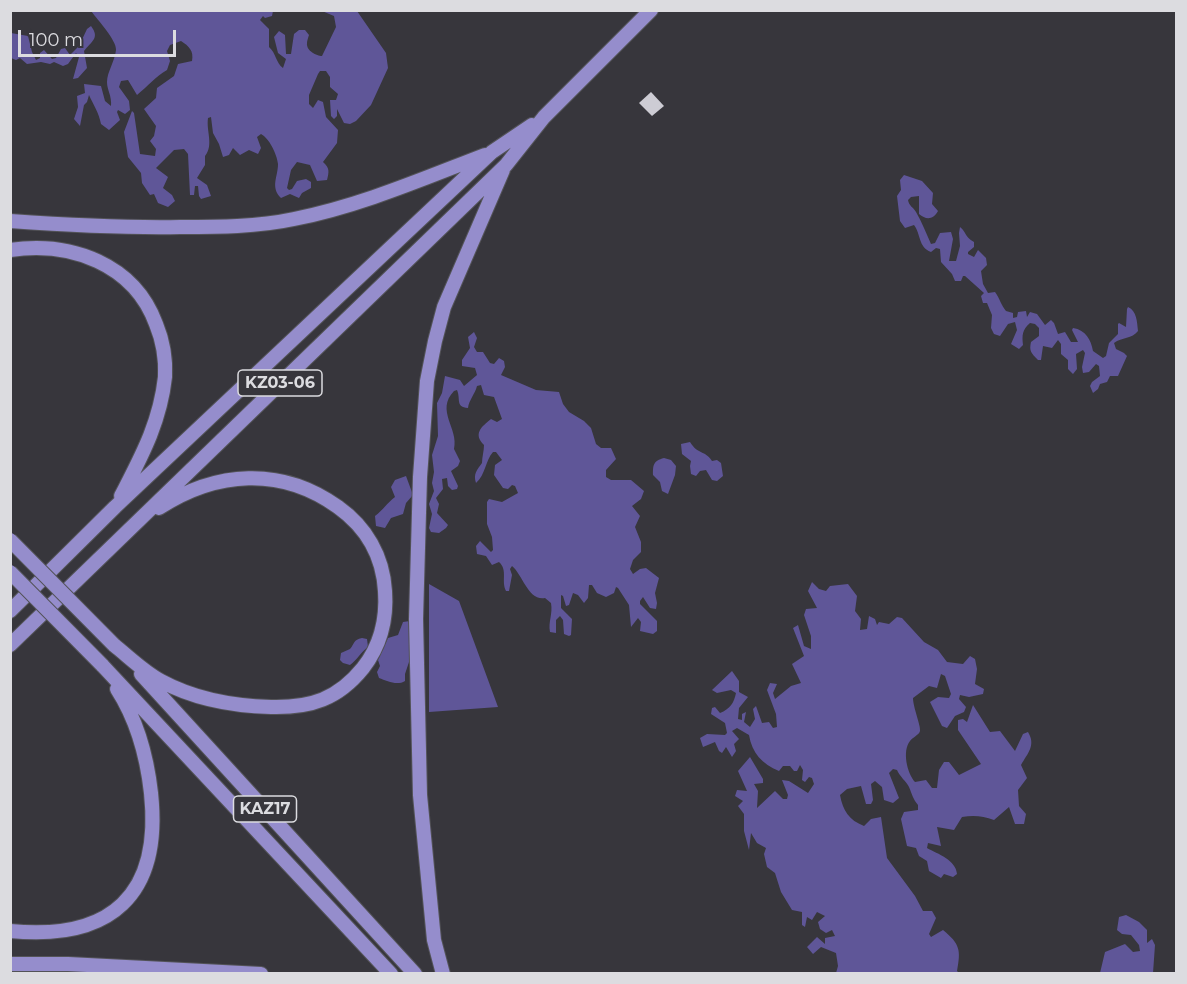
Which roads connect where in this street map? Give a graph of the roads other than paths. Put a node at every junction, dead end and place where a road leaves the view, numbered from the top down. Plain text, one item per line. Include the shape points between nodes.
1 (651, 10) edge
2 (544, 117) junction
3 (492, 152) junction
4 (506, 165) junction
5 (10, 221) edge
6 (10, 250) edge
7 (115, 507) junction
8 (134, 524) junction
9 (10, 540) edge
10 (10, 572) edge
11 (10, 611) edge
12 (10, 645) edge
13 (114, 645) junction
14 (102, 665) junction
15 (10, 931) edge
16 (10, 964) edge
17 (261, 974) edge
18 (391, 974) edge
19 (415, 974) edge
20 (443, 974) edge

1 - 2 main road, KZ03-06
2 - 3 main road, KZ03-06
2 - 4 main road, KZ03-06
3 - 5 main road via 381,195 283,221 117,228
3 - 7 main road, KZ03-06
4 - 8 main road, KZ03-06
4 - 20 main road via 444,307 426,402 420,477 416,619 420,795 434,940
6 - 7 main road via 58,249 103,263 131,284 153,314 163,344 163,392 151,439
7 - 11 main road, KZ03-06
8 - 12 main road, KZ03-06
8 - 13 main road via 185,493 222,482 268,479 305,487 342,510 369,539 383,573 385,622 371,656 346,686 321,701 293,707 235,705 202,697 162,682
9 - 13 main road, KAZ17, bridge
10 - 14 main road, KAZ17, bridge
13 - 19 main road, KAZ17
14 - 15 main road via 130,714 145,759 152,805 148,864 135,890 107,916 67,931
14 - 18 main road, KAZ17
16 - 17 main road

